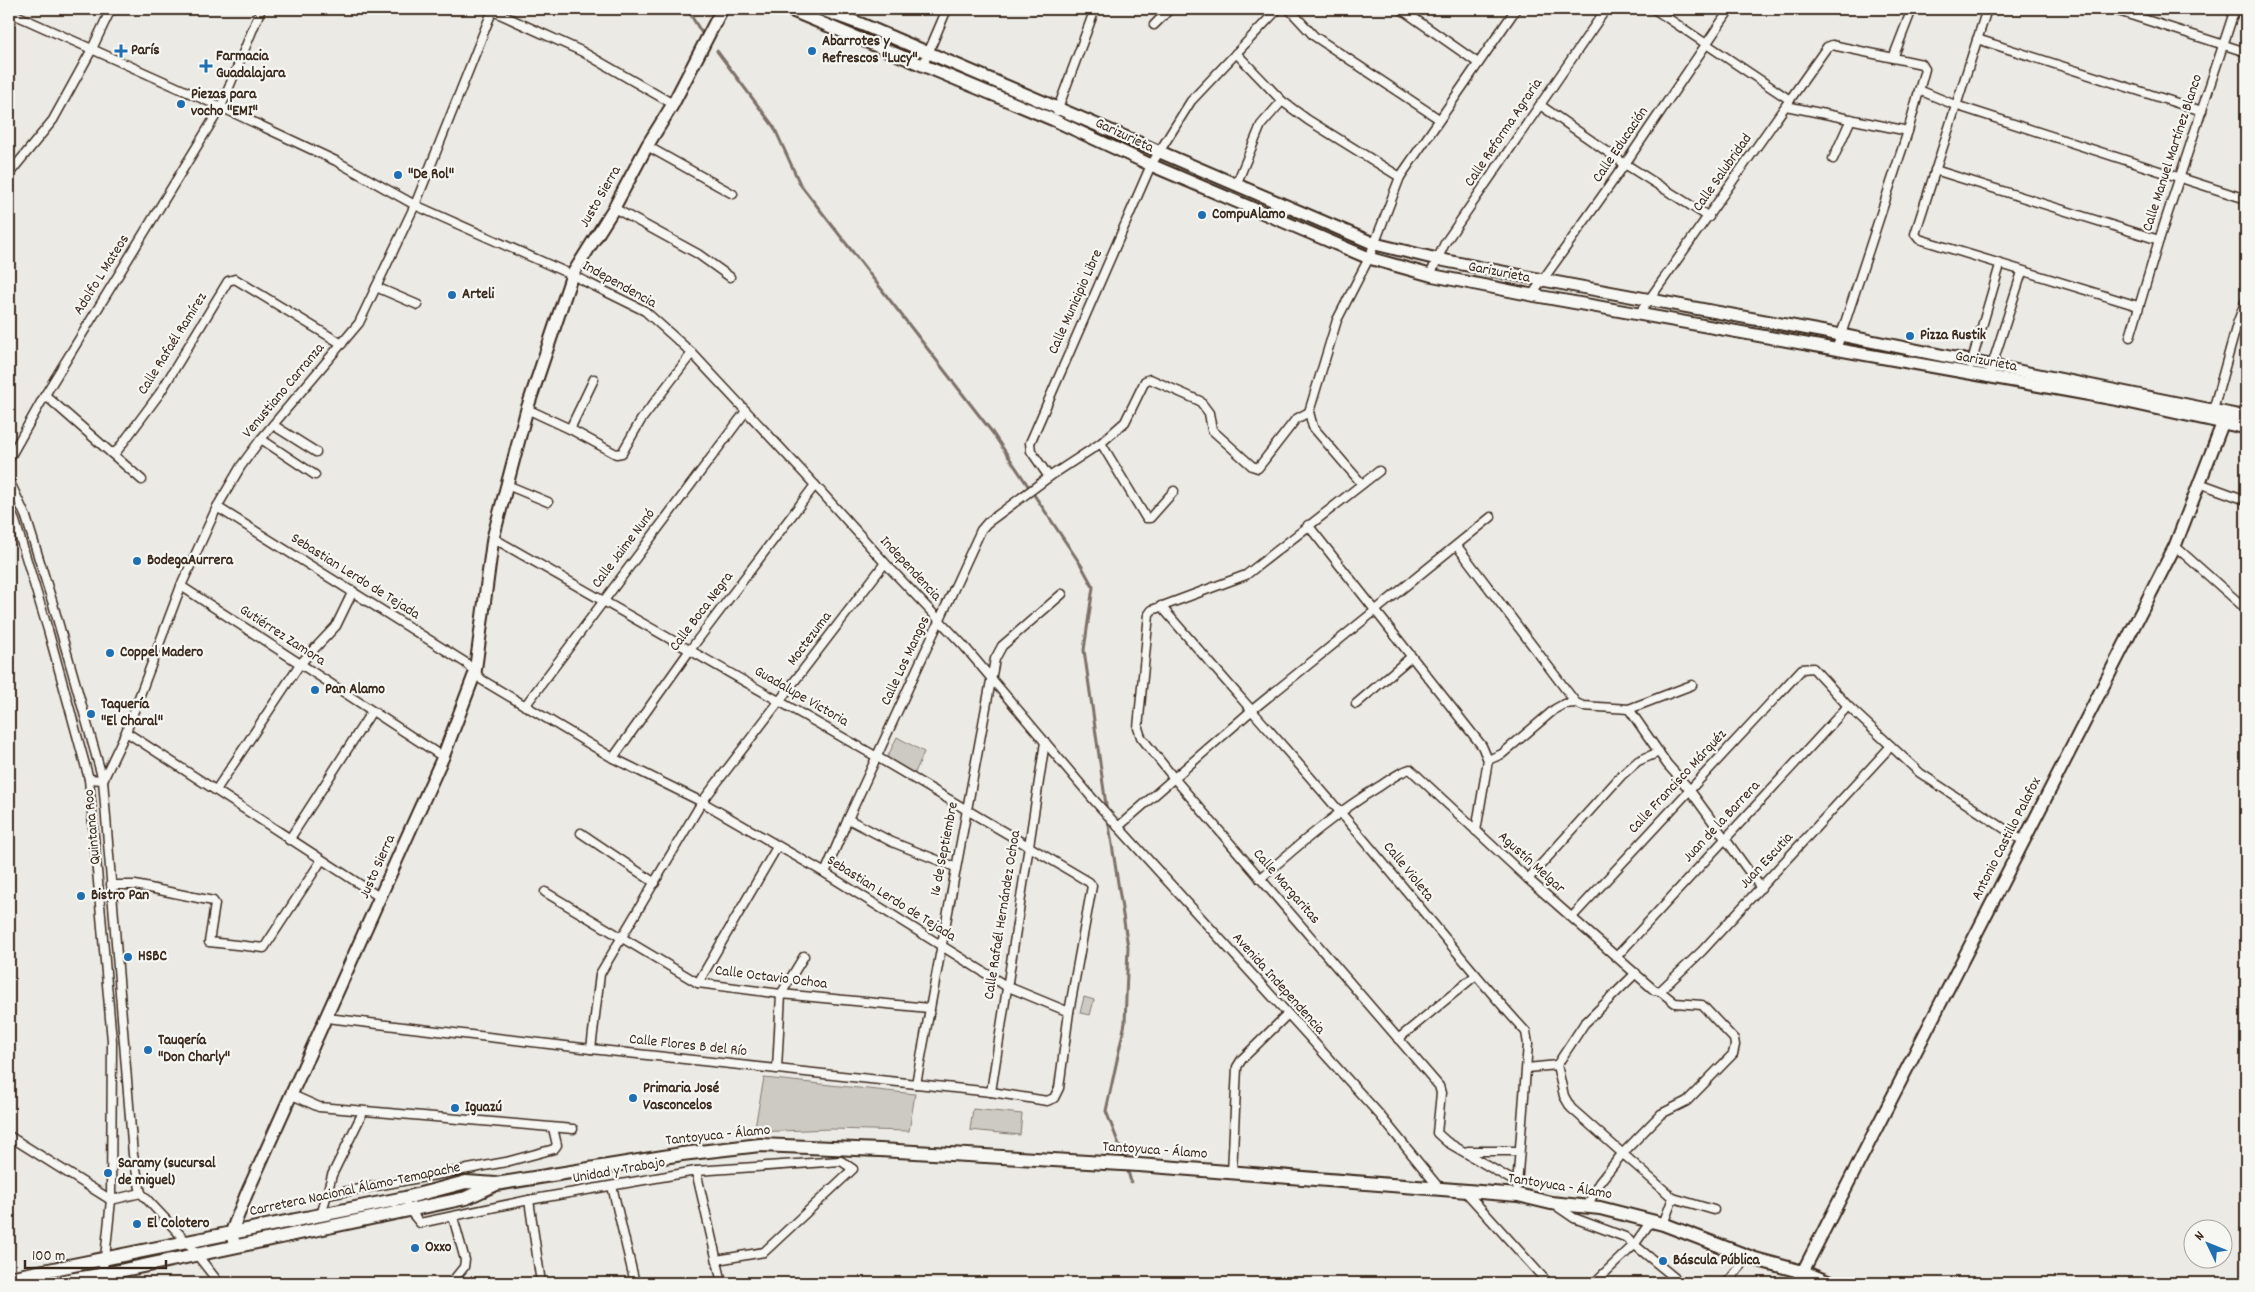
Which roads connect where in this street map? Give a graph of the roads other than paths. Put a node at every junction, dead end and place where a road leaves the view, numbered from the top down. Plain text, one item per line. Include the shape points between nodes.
1 (111, 9) edge
2 (261, 9) edge
3 (722, 9) edge
4 (788, 9) edge
5 (820, 9) edge
6 (947, 9) edge
7 (1095, 9) edge
8 (1170, 9) edge
9 (1278, 9) edge
10 (1289, 9) edge
11 (1400, 9) edge
12 (1516, 9) edge
13 (1606, 9) edge
14 (1654, 9) edge
15 (1730, 9) edge
16 (1912, 9) edge
17 (1987, 9) edge
18 (2112, 9) edge
19 (2235, 9) edge
20 (493, 10) edge
21 (9, 12) edge
22 (1154, 25) dead end
23 (1976, 39) junction
24 (1707, 43) junction
25 (2224, 44) junction
26 (91, 51) junction
27 (2246, 52) edge
28 (1236, 53) junction
29 (1892, 58) junction
30 (926, 59) junction
31 (1478, 63) junction
32 (1919, 90) junction
33 (1282, 100) junction
34 (1788, 103) junction
35 (673, 104) junction
36 (1540, 105) junction
37 (1955, 105) junction
38 (221, 107) junction
39 (1058, 108) junction
40 (2202, 111) junction
41 (1439, 119) junction
42 (1851, 119) junction
43 (1054, 120) junction
44 (1908, 131) junction
45 (647, 146) junction
46 (1160, 151) junction
47 (1833, 159) dead end
48 (1625, 164) junction
49 (1151, 165) junction
50 (1935, 170) junction
51 (9, 174) edge
52 (1400, 177) junction
53 (2180, 177) junction
54 (1236, 185) junction
55 (733, 194) dead end
56 (2246, 199) edge
57 (414, 205) junction
58 (614, 208) junction
59 (1709, 217) junction
60 (2159, 240) junction
61 (1375, 244) junction
62 (1369, 258) junction
63 (1437, 259) junction
64 (2000, 265) junction
65 (2022, 272) junction
66 (572, 274) junction
67 (1430, 275) junction
68 (730, 276) dead end
69 (1542, 280) junction
70 (376, 287) junction
71 (1532, 295) junction
72 (2246, 300) edge
73 (1649, 301) junction
74 (418, 305) dead end
75 (2138, 306) junction
76 (1639, 314) junction
77 (1842, 335) junction
78 (2130, 337) dead end
79 (342, 344) junction
80 (1836, 350) junction
81 (692, 353) junction
82 (1972, 363) junction
83 (1991, 366) junction
84 (1968, 374) junction
85 (1988, 378) junction
86 (594, 379) dead end
87 (44, 395) junction
88 (527, 409) junction
89 (746, 411) junction
90 (1309, 412) junction
91 (2212, 415) junction
92 (2246, 417) edge
93 (2225, 419) junction
94 (273, 425) junction
95 (570, 428) junction
96 (2246, 428) edge
97 (261, 439) junction
98 (1101, 443) junction
99 (316, 452) dead end
100 (111, 453) junction
101 (9, 459) edge
102 (1379, 471) dead end
103 (314, 475) dead end
104 (1049, 477) junction
105 (9, 480) edge
106 (142, 480) dead end
107 (2200, 483) junction
108 (1362, 484) junction
109 (507, 485) junction
110 (815, 485) junction
111 (1174, 491) dead end
112 (2246, 500) edge
113 (548, 502) dead end
114 (217, 507) junction
115 (9, 508) edge
116 (1491, 517) dead end
117 (1308, 525) junction
118 (493, 538) junction
119 (1457, 546) junction
120 (2175, 546) junction
121 (885, 564) junction
122 (181, 586) junction
123 (353, 591) junction
124 (1062, 594) dead end
125 (603, 600) junction
126 (1161, 606) junction
127 (2246, 609) edge
128 (1376, 610) junction
129 (940, 621) junction
130 (690, 650) junction
131 (1411, 657) junction
132 (300, 664) junction
133 (475, 673) junction
134 (991, 677) junction
135 (1692, 685) dead end
136 (780, 702) junction
137 (1576, 703) junction
138 (1356, 704) dead end
139 (525, 706) junction
140 (1848, 706) junction
141 (1629, 709) junction
142 (372, 711) junction
143 (1251, 711) junction
144 (126, 732) junction
145 (1045, 742) junction
146 (1891, 746) junction
147 (1659, 752) junction
148 (443, 757) junction
149 (877, 757) junction
150 (613, 758) junction
151 (1488, 760) junction
152 (1173, 777) junction
153 (89, 779) junction
154 (102, 780) junction
155 (1689, 789) junction
156 (216, 790) junction
157 (1093, 799) joint
158 (702, 802) junction
159 (966, 810) junction
160 (1341, 813) junction
161 (848, 819) junction
162 (1116, 824) junction
163 (1476, 831) junction
164 (581, 833) dead end
165 (1725, 839) junction
166 (289, 840) junction
167 (2023, 841) junction
168 (1027, 845) junction
169 (777, 847) junction
170 (321, 861) junction
171 (955, 867) junction
172 (825, 874) junction
173 (1260, 879) junction
174 (1528, 879) junction
175 (655, 883) junction
176 (111, 885) junction
177 (1761, 888) junction
178 (545, 892) dead end
179 (381, 898) junction
180 (1572, 917) junction
181 (622, 937) junction
182 (942, 946) junction
183 (804, 956) dead end
184 (1617, 956) junction
185 (1636, 974) junction
186 (1476, 975) junction
187 (698, 983) junction
188 (1006, 986) junction
189 (1660, 991) junction
190 (781, 994) junction
191 (929, 1008) junction
192 (1070, 1012) junction
193 (1287, 1015) junction
194 (327, 1018) junction
195 (1398, 1039) junction
196 (590, 1049) junction
197 (1557, 1065) junction
198 (1527, 1068) junction
199 (777, 1070) junction
200 (916, 1084) junction
201 (991, 1092) junction
202 (292, 1095) junction
203 (363, 1112) junction
204 (553, 1128) junction
205 (573, 1129) dead end
206 (9, 1136) edge
207 (1466, 1151) junction
208 (1519, 1152) junction
209 (1622, 1154) junction
210 (696, 1171) junction
211 (1232, 1173) junction
212 (496, 1184) joint
213 (612, 1186) junction
214 (1517, 1189) junction
215 (1440, 1190) junction
216 (1463, 1190) junction
217 (141, 1193) junction
218 (327, 1195) junction
219 (1673, 1198) junction
220 (111, 1200) junction
221 (529, 1200) junction
222 (1551, 1203) junction
223 (407, 1204) junction
224 (1587, 1207) junction
225 (1714, 1210) dead end
226 (322, 1215) junction
227 (453, 1217) junction
228 (1657, 1222) junction
229 (320, 1229) junction
230 (231, 1232) junction
231 (187, 1242) junction
232 (235, 1245) junction
233 (1634, 1245) junction
234 (196, 1255) junction
235 (1749, 1256) junction
236 (105, 1258) junction
237 (717, 1260) junction
238 (9, 1278) edge
239 (1800, 1278) edge
240 (100, 1279) edge
241 (51, 1283) edge
242 (219, 1283) edge
243 (452, 1283) edge
244 (541, 1283) edge
245 (635, 1283) edge
246 (722, 1283) edge
247 (1548, 1283) edge
248 (1594, 1283) edge
249 (1681, 1283) edge
250 (1727, 1283) edge
251 (1830, 1283) edge

1 - 26 street
2 - 38 street, Adolfo L Mateos
3 - 35 main road, Justo Sierra
4 - 30 main road, Garizurieta
5 - 30 main road, Garizurieta
6 - 30 street
7 - 39 street
8 - 22 street
9 - 28 street, Calle Municipio Libre
10 - 41 street via 1314,36
11 - 31 street
12 - 31 street
13 - 36 street, Calle Reforma Agraria
14 - 24 street
15 - 24 street, Calle Educación
16 - 29 street
17 - 23 street
18 - 25 street
19 - 25 street, Calle Manuel Martínez Blanco
20 - 35 street via 581,51
20 - 57 street, Venustiano Carranza
21 - 26 street, Independencia
23 - 37 street
23 - 40 street
24 - 34 street
24 - 48 street, Calle Educación
25 - 27 street
25 - 40 street, Calle Manuel Martínez Blanco
26 - 38 street, Independencia
26 - 51 street via 53,120
28 - 33 street
28 - 46 street, Calle Municipio Libre via 1191,101
29 - 32 street via 1922,64 1925,69
29 - 34 street, Calle Salubridad via 1832,45 1827,47
30 - 39 main road, Garizurieta
30 - 43 main road, Garizurieta
31 - 41 street
32 - 37 street
32 - 44 street
33 - 52 street via 1308,120
33 - 54 street via 1261,125
34 - 42 street
34 - 59 street, Calle Salubridad
35 - 45 main road, Justo Sierra
36 - 48 street
36 - 63 street, Calle Reforma Agraria
37 - 50 street
37 - 53 street
38 - 57 street, Independencia via 336,161
38 - 87 street, Adolfo L Mateos
39 - 43 street
39 - 46 main road, Garizurieta
40 - 53 street, Calle Manuel Martínez Blanco
41 - 52 street
42 - 44 street
42 - 47 street
43 - 49 main road, Garizurieta
44 - 77 street
45 - 55 street
45 - 58 main road, Justo Sierra
46 - 49 street, Calle Municipio Libre
46 - 54 main road, Garizurieta
48 - 59 street
48 - 69 street, Calle Educación
49 - 62 main road, Garizurieta
49 - 104 street, Calle Municipio Libre via 1030,443 1031,450
50 - 60 street
50 - 64 street via 1914,234 1919,239
52 - 61 street
53 - 56 street
53 - 60 street, Calle Manuel Martínez Blanco
54 - 61 main road, Garizurieta
57 - 66 street, Independencia
57 - 70 street, Venustiano Carranza
58 - 66 main road, Justo Sierra
58 - 68 street via 698,254
59 - 73 street, Calle Salubridad
60 - 75 street, Calle Manuel Martínez Blanco
61 - 62 street
61 - 63 main road, Garizurieta
62 - 67 main road, Garizurieta
62 - 90 street via 1337,320
63 - 67 street, Calle Reforma Agraria
63 - 69 main road, Garizurieta
64 - 65 street
64 - 82 street
65 - 75 street
65 - 83 street
66 - 81 street, Independencia via 645,311
66 - 88 main road, Justo Sierra
67 - 71 main road, Garizurieta
69 - 71 street, Calle Educación
69 - 73 main road, Garizurieta
70 - 74 street
70 - 79 street, Venustiano Carranza via 358,323
71 - 76 main road, Garizurieta
72 - 91 street
73 - 76 street, Calle Salubridad
73 - 77 main road, Garizurieta
75 - 78 street, Calle Manuel Martínez Blanco
76 - 80 main road, Garizurieta
77 - 80 street
77 - 82 main road, Garizurieta
79 - 94 street, Venustiano Carranza
79 - 100 street, Calle Rafaél Ramírez via 235,279 228,281 160,394 117,451
80 - 84 main road, Garizurieta
81 - 89 street, Independencia
81 - 95 street via 642,420 622,453 616,454
82 - 83 main road, Garizurieta
82 - 84 street
83 - 85 street
83 - 91 main road, Garizurieta
84 - 85 main road, Garizurieta
85 - 91 main road, Garizurieta
86 - 95 street
87 - 100 street
87 - 101 street, Adolfo L Mateos
88 - 95 street
88 - 109 main road, Justo Sierra
89 - 110 street, Independencia
89 - 125 street, Calle Jaime Nunó
90 - 98 street, Calle Los Mangos via 1296,420 1258,468 1212,430 1209,413 1200,401 1150,379 1145,381 1125,422
90 - 108 street via 1313,427
91 - 93 main road, Garizurieta
92 - 93 main road, Garizurieta
93 - 96 main road, Garizurieta
93 - 107 main road, Antonio Castillo Palafox
94 - 97 street, Venustiano Carranza
94 - 99 street
97 - 103 street
97 - 114 street, Venustiano Carranza
98 - 104 street, Calle Los Mangos
98 - 111 street via 1146,518 1150,518
100 - 106 street
102 - 108 street
104 - 129 street, Calle Los Mangos via 981,530
105 - 154 street, Quintana Roo via 26,517 53,604
107 - 112 street
107 - 120 main road, Antonio Castillo Palafox
108 - 117 street
109 - 113 street
109 - 118 main road, Justo Sierra
110 - 121 street, Independencia
110 - 130 street, Calle Boca Negra
114 - 122 street, Venustiano Carranza
114 - 123 street, Sebastian Lerdo de Tejada
115 - 153 street, Quintana Roo via 48,630
116 - 119 street
117 - 126 street via 1246,575
117 - 128 street
118 - 125 street, Guadalupe Victoria
118 - 133 main road, Justo Sierra
119 - 128 street
119 - 137 street
120 - 127 street
120 - 167 main road, Antonio Castillo Palafox
121 - 129 street, Independencia
121 - 136 street, Moctezuma
122 - 132 street, Gutiérrez Zamora
122 - 144 street, Venustiano Carranza
123 - 132 street via 336,626
123 - 133 street, Sebastian Lerdo de Tejada via 466,663
124 - 134 street, 16 de Septiembre via 1002,646
125 - 130 street, Guadalupe Victoria
125 - 139 street, Calle Jaime Nunó
126 - 143 street, Calle Violeta
126 - 152 street, Calle Margaritas via 1149,614 1138,728 1141,737
128 - 131 street
128 - 143 street
129 - 134 street, Independencia
129 - 149 street, Calle Los Mangos
130 - 136 street, Guadalupe Victoria
130 - 150 street, Calle Boca Negra
131 - 138 street
131 - 151 street via 1482,746
132 - 142 street, Gutiérrez Zamora
132 - 156 street
133 - 139 street, Sebastian Lerdo de Tejada
133 - 148 main road, Justo Sierra
134 - 145 street, Independencia
134 - 159 street, 16 de Septiembre
135 - 141 street
136 - 149 street, Guadalupe Victoria
136 - 158 street, Moctezuma
137 - 141 street
137 - 151 street via 1555,709 1502,754
139 - 150 street, Sebastian Lerdo de Tejada
140 - 146 street
140 - 155 street, Calle Francisco Márquéz via 1813,668 1802,669
140 - 165 street, Juan de la Barrera
141 - 147 street
142 - 148 street, Gutiérrez Zamora
142 - 166 street
143 - 152 street
143 - 160 street, Calle Violeta
144 - 154 street, Venustiano Carranza
144 - 156 street
145 - 157 street, Independencia
145 - 168 street, Calle Rafaél Hernández Ochoa
146 - 167 street via 1920,773
146 - 177 street, Juan Escutia
147 - 155 street
147 - 174 street via 1638,761 1621,776
148 - 179 main road, Justo Sierra
149 - 159 street, Guadalupe Victoria
149 - 161 street, Calle Los Mangos
150 - 158 street, Sebastian Lerdo de Tejada
151 - 163 street
152 - 162 street
152 - 173 street, Calle Margaritas
153 - 154 street
153 - 220 street, Quintana Roo via 112,1041
154 - 176 street, Quintana Roo
155 - 165 street
155 - 180 street, Calle Francisco Márquéz
156 - 166 street
157 - 162 street, Avenida Independencia
158 - 169 street, Sebastian Lerdo de Tejada
158 - 175 street, Moctezuma
159 - 168 street, Guadalupe Victoria
159 - 171 street, 16 de Septiembre
160 - 163 street, Agustín Melgar via 1403,771 1410,770
160 - 173 street
160 - 186 street, Calle Violeta
161 - 171 street via 892,842
161 - 172 street, Calle Los Mangos
162 - 193 street, Avenida Independencia
163 - 174 street, Agustín Melgar
164 - 175 street
165 - 177 street
165 - 184 street, Juan de la Barrera
166 - 170 street
167 - 239 main road, Antonio Castillo Palafox
168 - 188 street, Calle Rafaél Hernández Ochoa
168 - 192 street, Guadalupe Victoria via 1092,886
169 - 172 street, Sebastian Lerdo de Tejada
169 - 187 street
170 - 176 street via 264,948 209,942 213,901 135,884
170 - 179 street
171 - 182 street, 16 de Septiembre
172 - 182 street, Sebastian Lerdo de Tejada
173 - 195 street, Calle Margaritas
174 - 180 street, Agustín Melgar
175 - 181 street, Moctezuma
176 - 217 street, Quintana Roo via 133,1155
177 - 189 street, Juan Escutia via 1702,952
178 - 181 street, Calle Octavio Ochoa
179 - 194 main road, Justo Sierra
180 - 184 street, Agustín Melgar
181 - 187 street, Calle Octavio Ochoa
181 - 196 street, Moctezuma via 600,974
182 - 188 street, Sebastian Lerdo de Tejada
182 - 191 street, 16 de Septiembre
183 - 190 street
184 - 185 street, Agustín Melgar
185 - 189 street, Agustín Melgar via 1654,990
185 - 197 street via 1584,1024
186 - 195 street
186 - 198 street, Calle Violeta via 1526,1032
187 - 190 street, Calle Octavio Ochoa
188 - 192 street, Sebastian Lerdo de Tejada
188 - 201 street, Calle Rafaél Hernández Ochoa
189 - 209 street, Agustín Melgar via 1675,1003 1702,1005 1734,1038 1733,1054 1687,1101 1661,1114
190 - 191 street, Calle Octavio Ochoa
190 - 199 street
191 - 200 street, 16 de Septiembre
192 - 201 street, Calle Flores B del Río via 1059,1088 1054,1098 1047,1101
193 - 211 street via 1237,1067
193 - 215 street, Avenida Independencia via 1379,1114
194 - 196 street, Calle Flores B del Río
194 - 202 main road, Justo Sierra
195 - 207 street, Calle Margaritas via 1439,1086 1437,1133
196 - 199 street, Calle Flores B del Río
197 - 198 street
197 - 209 street via 1564,1096 1571,1108
198 - 208 street, Calle Violeta
199 - 200 street, Calle Flores B del Río
200 - 201 street, Calle Flores B del Río
202 - 203 street via 319,1107
202 - 230 main road, Justo Sierra
203 - 204 street
203 - 218 street via 332,1174
204 - 205 street
204 - 218 street via 557,1145 554,1149 506,1162
206 - 220 street
207 - 208 street, Calle Margaritas
207 - 214 street, Calle Margaritas
208 - 214 street, Calle Violeta
209 - 219 street
209 - 224 street via 1599,1183
210 - 213 street, Unidad y Trabajo
210 - 237 street
210 - 237 street, Unidad y Trabajo via 840,1161 853,1169 764,1252
211 - 212 main road, Tantoyuca - Álamo via 1077,1161 760,1145
211 - 215 main road, Tantoyuca - Álamo
212 - 223 main road, Carretera Nacional Álamo-Temapache via 466,1198
213 - 221 street, Unidad y Trabajo
213 - 245 street
214 - 216 main road, Tantoyuca - Álamo
214 - 222 main road, Tantoyuca - Álamo
215 - 216 main road, Tantoyuca - Álamo
216 - 247 street
217 - 220 street
217 - 231 street
218 - 226 street
219 - 225 street
219 - 228 street
220 - 236 street, Quintana Roo
221 - 227 street, Unidad y Trabajo
221 - 244 street
222 - 224 main road, Tantoyuca - Álamo
222 - 233 street via 1574,1218 1625,1237
223 - 226 main road, Carretera Nacional Álamo-Temapache
223 - 227 street, Unidad y Trabajo via 420,1223
223 - 229 main road, Carretera Nacional Álamo-Temapache
224 - 228 main road, Tantoyuca - Álamo
226 - 229 street
226 - 230 main road, Carretera Nacional Álamo-Temapache
227 - 243 street via 465,1260 464,1267
228 - 233 street
228 - 235 main road, Tantoyuca - Álamo
229 - 232 main road, Carretera Nacional Álamo-Temapache
230 - 231 main road, Carretera Nacional Álamo-Temapache
230 - 232 main road
231 - 234 street
231 - 236 main road, Carretera Nacional Álamo-Temapache
232 - 234 main road, Carretera Nacional Álamo-Temapache
233 - 248 street
233 - 249 street
234 - 240 main road, Carretera Nacional Álamo-Temapache
234 - 242 street
235 - 239 main road, Tantoyuca - Álamo
235 - 250 street
236 - 238 main road, Carretera Nacional Álamo-Temapache
236 - 240 street, Quintana Roo
237 - 246 street
239 - 251 main road, Tantoyuca - Álamo
240 - 241 main road, Carretera Nacional Álamo-Temapache

